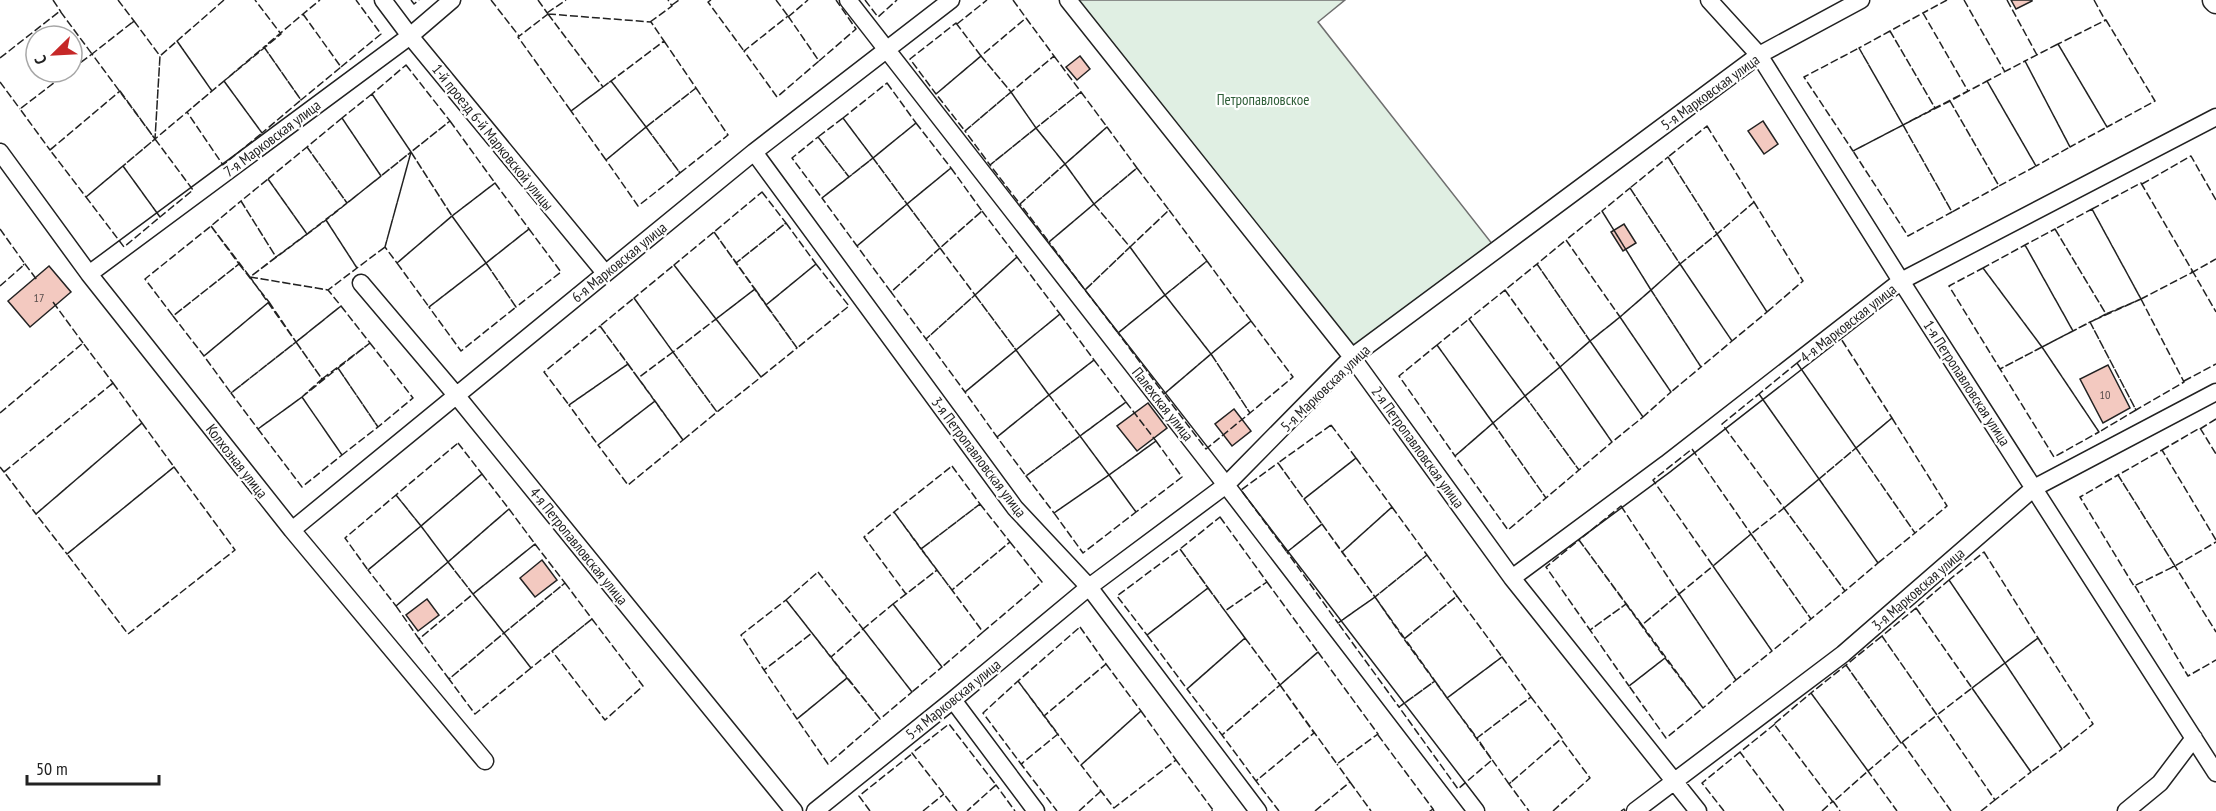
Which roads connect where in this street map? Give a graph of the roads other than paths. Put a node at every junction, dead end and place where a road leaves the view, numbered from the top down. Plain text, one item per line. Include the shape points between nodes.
1 (383, 0) edge
2 (452, 0) edge
3 (848, 0) edge
4 (951, 0) edge
5 (1068, 0) edge
6 (1709, 0) edge
7 (1861, 0) edge
8 (410, 36) junction
9 (887, 51) junction
10 (1760, 55) junction
11 (2216, 117) edge
12 (0, 152) edge
13 (754, 152) junction
14 (604, 273) junction
15 (89, 274) junction
16 (1901, 281) junction
17 (361, 283) dead end
18 (1352, 357) junction
19 (2216, 392) edge
20 (456, 395) junction
21 (1226, 485) junction
22 (2034, 488) junction
23 (292, 530) junction
24 (1512, 578) junction
25 (1089, 587) junction
26 (953, 700) junction
27 (2194, 738) junction
28 (485, 760) dead end
29 (2216, 773) edge
30 (1675, 781) junction
31 (794, 811) edge
32 (815, 811) edge
33 (1036, 811) edge
34 (1258, 811) edge
35 (1476, 811) edge
36 (1635, 811) edge
37 (1698, 811) edge
38 (2126, 811) edge

1 - 8 street, 1-й проезд 6-й Марковской улицы
2 - 8 street, 7-я Марковская улица
3 - 9 street, Палехская улица
4 - 9 street, 6-я Марковская улица
5 - 18 street, 2-я Петропавловская улица
6 - 10 street, 1-я Петропавловская улица
7 - 10 street, 5-я Марковская улица
8 - 14 street, 1-й проезд 6-й Марковской улицы
8 - 15 street, 7-я Марковская улица
9 - 13 street, 6-я Марковская улица
9 - 21 street, Палехская улица
10 - 16 street, 1-я Петропавловская улица
10 - 18 street, 5-я Марковская улица
11 - 16 street, 4-я Марковская улица
12 - 15 street, Колхозная улица
13 - 14 street, 6-я Марковская улица
13 - 25 street, 3-я Петропавловская улица via 1015,508
14 - 20 street, 6-я Марковская улица
15 - 23 street, Колхозная улица
16 - 22 street, 1-я Петропавловская улица
16 - 24 street, 4-я Марковская улица
17 - 20 street, 4-я Петропавловская улица
18 - 21 street, 5-я Марковская улица
18 - 24 street, 2-я Петропавловская улица
19 - 22 street, 3-я Марковская улица
20 - 23 street, 6-я Марковская улица
20 - 31 street, 4-я Петропавловская улица
21 - 25 street, 5-я Марковская улица
21 - 35 street, Палехская улица
22 - 27 street, 1-я Петропавловская улица
22 - 30 street, 3-я Марковская улица via 1843,654
23 - 28 street, Колхозная улица
24 - 30 street, 2-я Петропавловская улица
25 - 26 street, 5-я Марковская улица
25 - 34 street, 3-я Петропавловская улица
26 - 32 street, 5-я Марковская улица
26 - 33 street
27 - 29 street, 1-я Петропавловская улица
27 - 38 street via 2160,783
30 - 36 street, 3-я Марковская улица
30 - 37 street, 2-я Петропавловская улица

